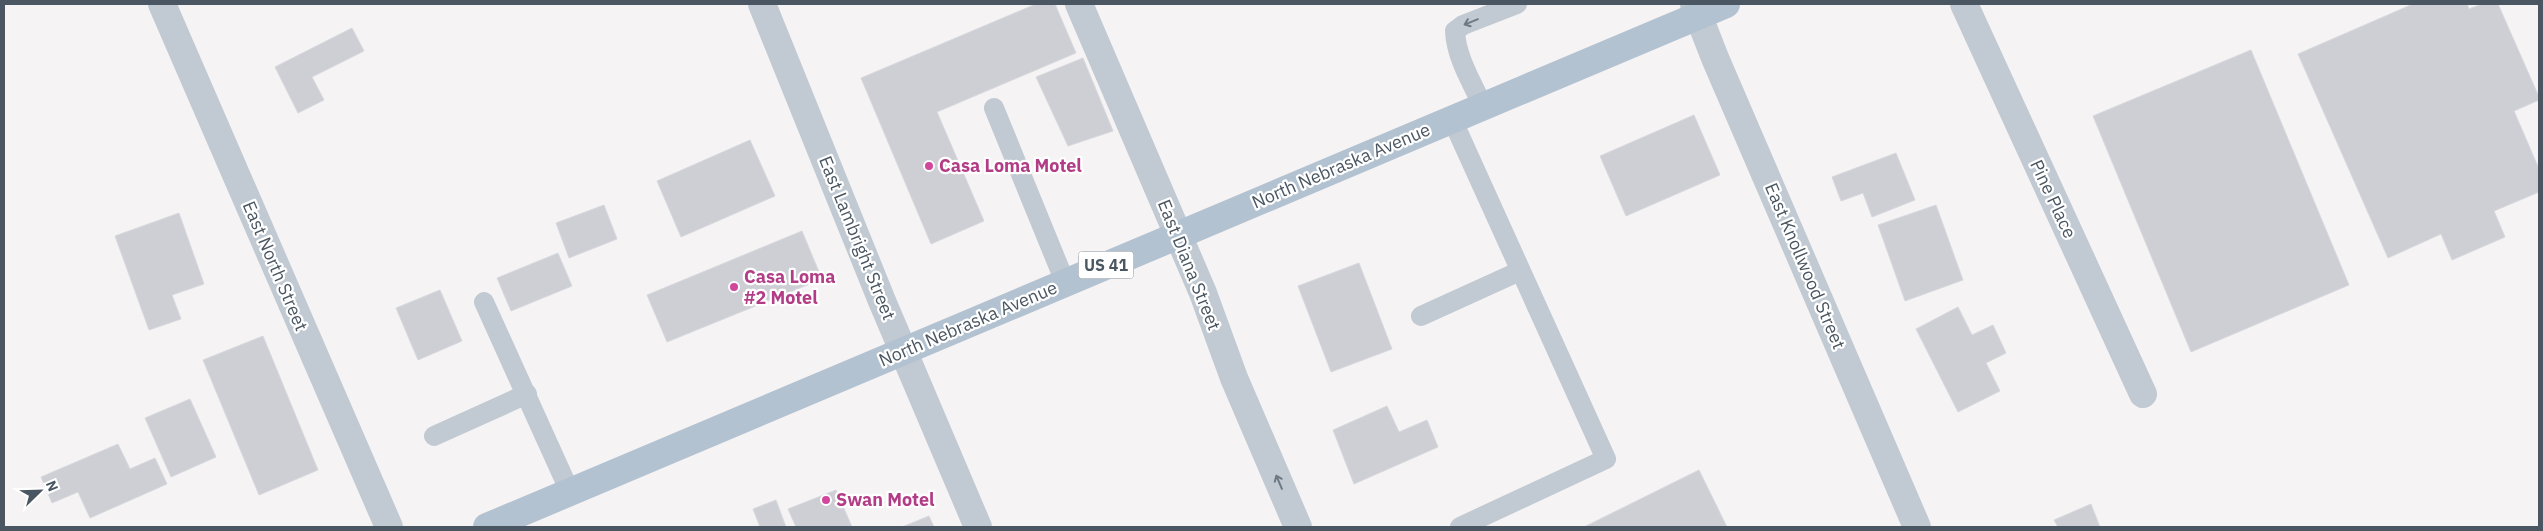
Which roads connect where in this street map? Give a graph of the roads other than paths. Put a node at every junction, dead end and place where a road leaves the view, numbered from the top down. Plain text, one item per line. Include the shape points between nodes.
1 (162, 4) edge
2 (762, 4) edge
3 (1079, 4) edge
4 (1516, 4) edge
5 (1726, 4) edge
6 (1964, 4) edge
7 (1696, 10) edge
8 (1482, 106) junction
9 (994, 108) dead end
10 (1452, 119) junction
11 (1178, 234) junction
12 (1520, 271) junction
13 (1065, 282) junction
14 (484, 302) dead end
15 (1421, 316) dead end
16 (904, 351) junction
17 (527, 394) junction
18 (2143, 394) dead end
19 (434, 436) dead end
20 (570, 492) junction
21 (389, 527) edge
22 (487, 527) edge
23 (978, 527) edge
24 (1298, 527) edge
25 (1460, 527) edge
26 (1917, 527) edge

1 - 21 street, East North Street
2 - 16 street, East Lambright Street
3 - 11 street, East Diana Street
4 -> 8 lane via 1455,31 1460,56
5 - 7 main road, North Nebraska Avenue / US 41
6 - 18 street, Pine Place
7 - 8 main road, North Nebraska Avenue / US 41
7 - 26 street, East Knollwood Street
8 - 10 main road, North Nebraska Avenue / US 41
9 - 13 lane
10 - 11 main road, North Nebraska Avenue / US 41
10 - 12 lane
11 - 13 main road, North Nebraska Avenue / US 41
24 -> 11 street, East Diana Street via 1234,378
12 - 15 lane
12 - 25 lane via 1606,459
13 - 16 main road, North Nebraska Avenue / US 41
14 - 17 lane
16 - 20 main road, North Nebraska Avenue / US 41
16 - 23 street, East Lambright Street
17 - 19 lane
17 - 20 lane
20 - 22 main road, North Nebraska Avenue / US 41

